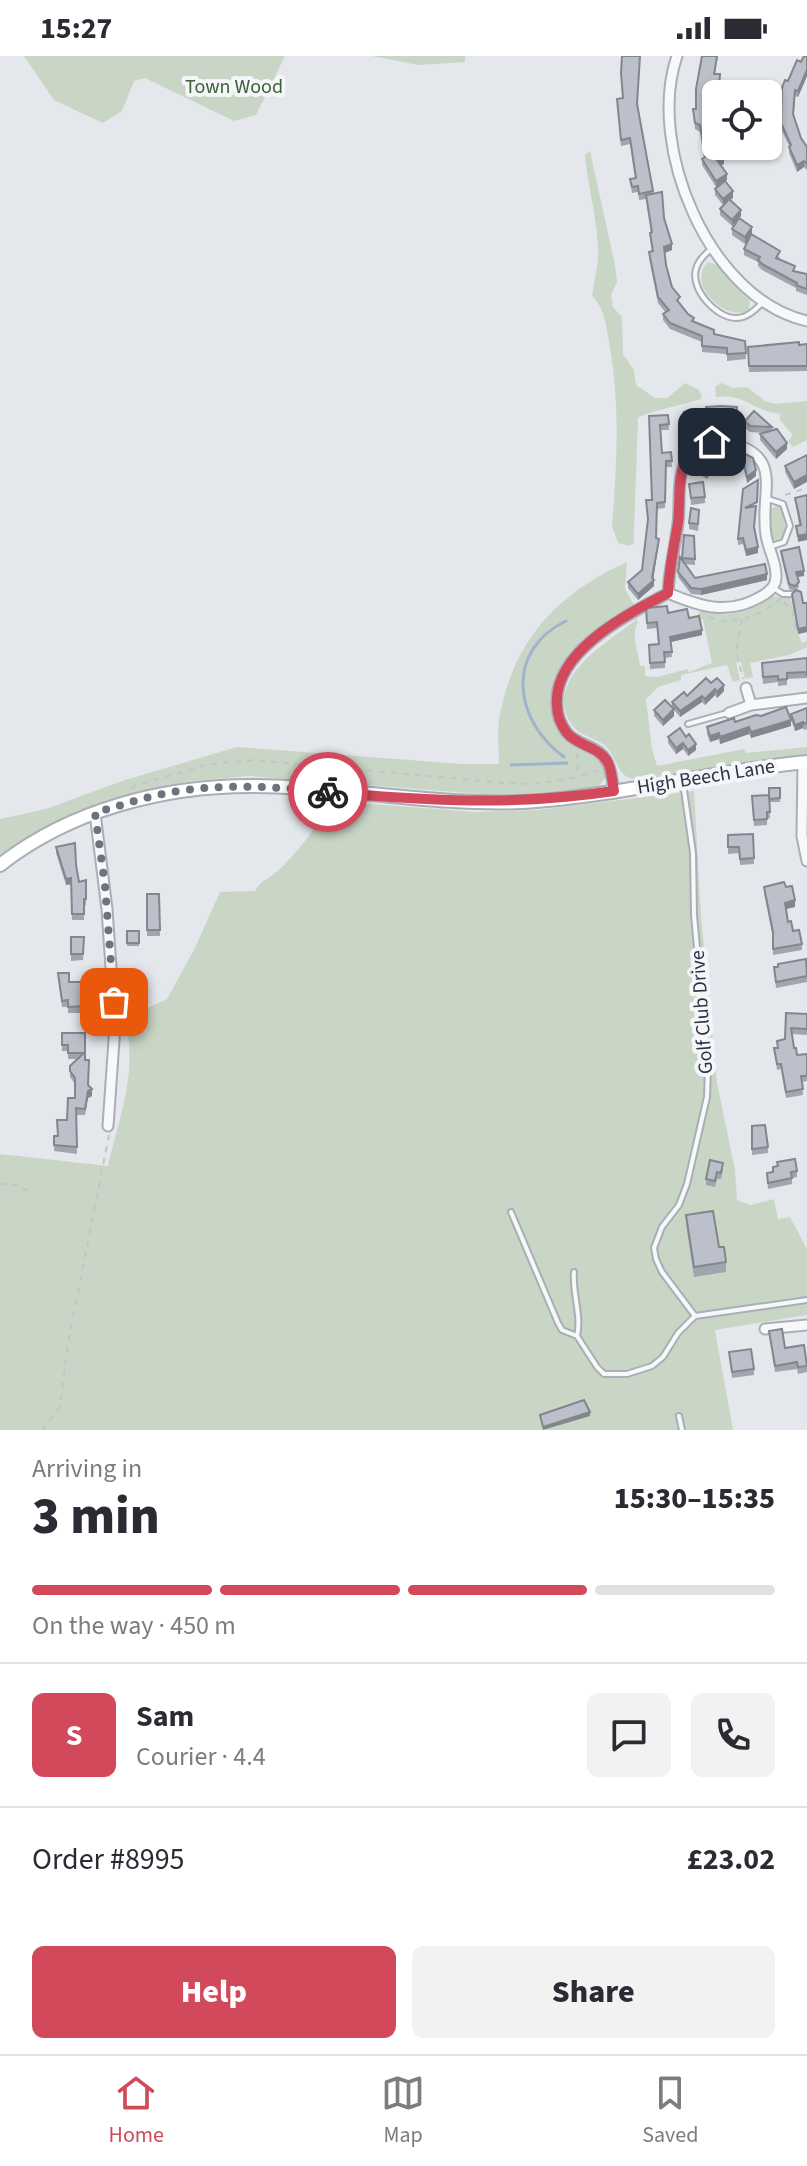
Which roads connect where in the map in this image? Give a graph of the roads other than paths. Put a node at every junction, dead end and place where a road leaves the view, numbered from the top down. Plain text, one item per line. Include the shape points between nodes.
1 (677, 56) edge
2 (712, 248) junction
3 (764, 301) junction
4 (807, 321) edge
5 (768, 499) junction
6 (769, 547) junction
7 (773, 587) junction
8 (668, 593) junction
9 (791, 594) edge
10 (744, 683) road end
11 (807, 698) edge
12 (751, 705) junction
13 (729, 713) joint
14 (688, 724) dead end
15 (805, 762) edge
16 (683, 781) junction
17 (614, 791) junction
18 (95, 813) junction
19 (807, 861) edge
20 (0, 865) edge
21 (108, 1126) road end
22 (511, 1212) dead end
23 (574, 1272) dead end
24 (807, 1300) edge
25 (695, 1316) junction
26 (807, 1325) edge
27 (765, 1329) dead end
28 (577, 1336) junction
29 (679, 1416) dead end
30 (682, 1430) edge

1 - 2 street via 669,100 670,135 684,188
2 - 3 street
2 - 3 lane via 699,261 695,277 712,306 738,318
3 - 4 street
5 - 6 street
5 - 6 lane via 783,504 790,526 784,542
5 - 8 street via 766,470 749,450 724,441 694,449 679,488
6 - 7 street via 776,574
7 - 8 street via 750,603 724,608
7 - 9 lane
8 - 17 street via 585,646 568,663 558,685 563,727 607,760
10 - 12 street
11 - 12 street
12 - 13 street
13 - 14 lane
15 - 16 street, High Beech Lane
15 - 19 street via 802,836
16 - 17 street, High Beech Lane
16 - 25 lane, Golf Club Drive via 693,853 707,1097 683,1194 654,1248 662,1272
17 - 18 street, High Beech Lane via 500,802 242,786 184,790
18 - 20 street, High Beech Lane via 37,840
18 - 21 street via 115,1026
22 - 28 lane via 558,1323
23 - 28 lane
24 - 25 lane
25 - 28 lane via 663,1357 627,1374 604,1374
26 - 27 street
29 - 30 lane

